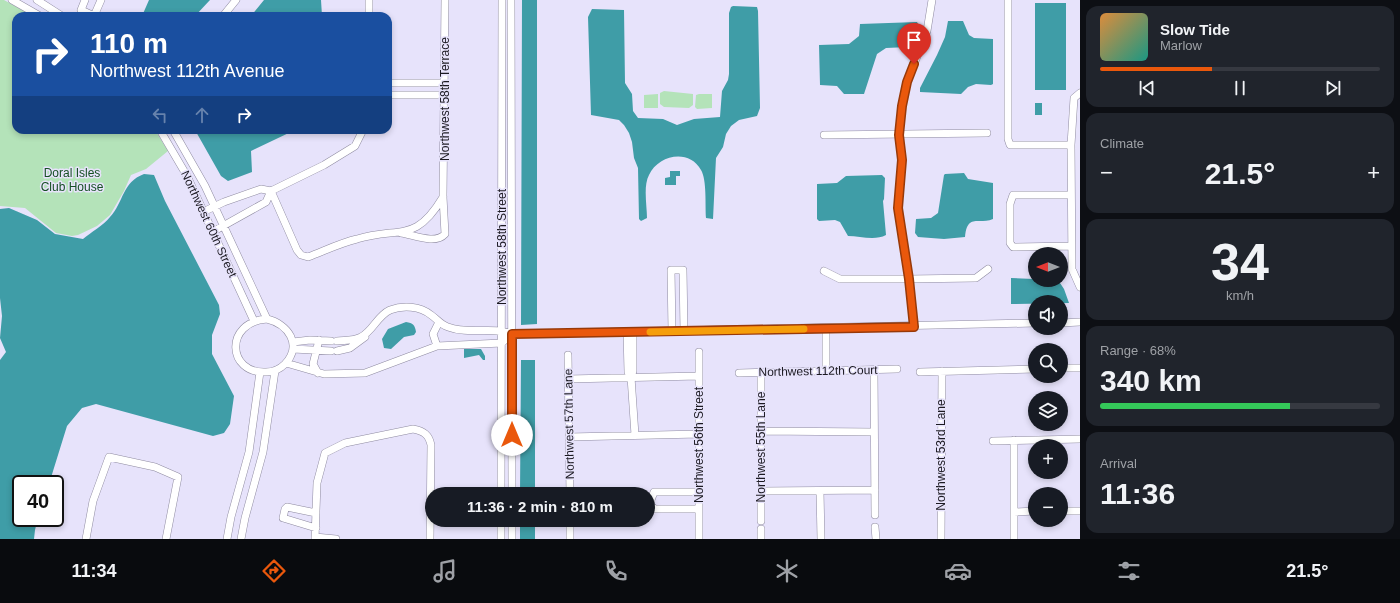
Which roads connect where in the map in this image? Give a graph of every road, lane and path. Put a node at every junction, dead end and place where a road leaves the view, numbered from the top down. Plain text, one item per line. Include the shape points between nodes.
1 (12, 0) edge
2 (37, 0) edge
3 (85, 0) edge
4 (101, 0) edge
5 (236, 0) edge
6 (369, 0) edge
7 (445, 0) edge
8 (502, 0) edge
9 (512, 0) edge
10 (932, 0) edge
11 (1008, 0) edge
12 (33, 12) edge
13 (56, 12) edge
14 (85, 12) edge
15 (96, 12) edge
16 (226, 12) edge
17 (369, 12) edge
18 (392, 83) edge
19 (445, 83) junction
20 (1080, 93) edge
21 (445, 94) junction
22 (392, 95) edge
23 (987, 133) dead end
24 (162, 134) edge
25 (175, 134) edge
26 (361, 134) edge
27 (824, 135) dead end
28 (899, 135) junction
29 (1071, 145) junction
30 (271, 191) junction
31 (1071, 195) junction
32 (443, 197) junction
33 (214, 206) junction
34 (204, 211) junction
35 (224, 227) junction
36 (214, 231) junction
37 (401, 233) junction
38 (1071, 246) junction
39 (988, 269) dead end
40 (824, 271) dead end
41 (1078, 277) edge
42 (909, 279) junction
43 (1080, 287) edge
44 (267, 319) junction
45 (254, 321) junction
46 (439, 322) junction
47 (1080, 322) edge
48 (1028, 323) edge
49 (1068, 323) edge
50 (914, 327) junction
51 (370, 328) junction
52 (826, 328) junction
53 (502, 330) junction
54 (672, 331) junction
55 (684, 331) junction
56 (630, 332) junction
57 (512, 334) junction
58 (319, 340) junction
59 (502, 343) junction
60 (293, 346) junction
61 (437, 346) junction
62 (317, 351) junction
63 (699, 352) dead end
64 (568, 355) dead end
65 (286, 363) junction
66 (1068, 368) edge
67 (1080, 368) edge
68 (897, 369) dead end
69 (1028, 369) edge
70 (874, 370) junction
71 (275, 371) junction
72 (826, 371) junction
73 (260, 372) junction
74 (761, 372) junction
75 (920, 372) dead end
76 (942, 372) junction
77 (318, 373) junction
78 (739, 373) dead end
79 (699, 376) junction
80 (631, 377) junction
81 (568, 379) junction
82 (761, 431) junction
83 (874, 432) junction
84 (699, 434) junction
85 (635, 435) junction
86 (569, 437) junction
87 (1080, 439) edge
88 (1014, 440) junction
89 (993, 441) dead end
90 (501, 487) edge
91 (512, 487) edge
92 (570, 487) edge
93 (875, 490) junction
94 (761, 491) junction
95 (820, 491) junction
96 (699, 492) junction
97 (699, 509) junction
98 (1028, 511) edge
99 (1068, 511) edge
100 (1080, 511) edge
101 (1014, 512) junction
102 (316, 513) junction
103 (875, 515) dead end
104 (761, 521) dead end
105 (501, 527) edge
106 (512, 527) edge
107 (570, 527) edge
108 (875, 527) dead end
109 (316, 528) junction
110 (761, 530) dead end
111 (315, 538) edge
112 (86, 539) edge
113 (166, 539) edge
114 (227, 539) edge
115 (241, 539) edge
116 (336, 539) edge
117 (430, 539) edge
118 (501, 539) edge
119 (512, 539) edge
120 (570, 539) edge
121 (699, 539) edge
122 (761, 539) edge
123 (821, 539) edge
124 (876, 539) edge
125 (941, 539) edge
126 (1014, 539) edge

1 - 12 street
2 - 13 street
3 - 14 street via 81,10
4 - 15 street
5 - 16 street
6 - 17 street
7 - 19 street, Northwest 58th Terrace
8 - 53 street, Northwest 58th Street
9 - 57 street, Northwest 58th Street
10 - 28 street via 927,31 907,82
11 - 29 street via 1010,145
18 - 19 street
19 - 21 street, Northwest 58th Terrace
20 - 29 street via 1074,98
21 - 22 street
21 - 32 street, Northwest 58th Terrace
23 - 28 street
24 - 34 street, Northwest 60th Street via 183,167
25 - 33 street, Northwest 60th Street via 195,166
26 - 30 street via 355,146 344,154
27 - 28 street
28 - 42 street via 902,160 898,208
29 - 31 street
30 - 33 street via 261,189
30 - 35 street via 266,202
30 - 37 street via 301,255 308,257 357,238
31 - 38 street
31 - 38 street via 1013,195 1010,204 1010,243 1013,246
32 - 37 street via 425,222
32 - 37 street, Northwest 58th Terrace via 445,234 441,238 434,240
33 - 34 street
33 - 35 street, Northwest 60th Street
34 - 36 street, Northwest 60th Street
35 - 36 street
35 - 44 street, Northwest 60th Street
36 - 45 street, Northwest 60th Street
38 - 41 street via 1072,269
39 - 42 street via 976,278
40 - 42 street via 840,278
41 - 43 street
42 - 50 street
44 - 45 street
44 - 60 street via 286,328
45 - 73 street via 242,329 237,338 236,352 244,365
46 - 51 street via 430,314 416,308 404,307 390,310
46 - 53 street via 459,330
46 - 61 street via 433,334
47 - 49 street
48 - 50 street
50 - 52 street
51 - 58 street via 361,337 350,340
51 - 62 street via 363,340 350,348
52 - 55 street
52 - 72 street
53 - 57 street
53 - 59 street, Northwest 58th Street
54 - 55 street
54 - 55 street via 671,270 683,270
54 - 56 street
56 - 57 street
56 - 80 street via 628,372
57 - 59 street
57 - 91 street, Northwest 58th Street
58 - 60 street
58 - 62 street
59 - 61 street
59 - 90 street, Northwest 58th Street
60 - 62 street
60 - 65 street via 290,360
61 - 77 street via 365,373
62 - 77 street via 313,364
63 - 79 street, Northwest 56th Street
64 - 81 street, Northwest 57th Lane
65 - 71 street
65 - 77 street
66 - 67 street
68 - 70 street, Northwest 112th Court
69 - 76 street
70 - 72 street, Northwest 112th Court
70 - 83 street
71 - 73 street
71 - 115 street via 263,452
72 - 74 street, Northwest 112th Court
73 - 114 street via 249,452
74 - 78 street, Northwest 112th Court
74 - 82 street, Northwest 55th Lane
75 - 76 street
76 - 125 street, Northwest 53rd Lane
79 - 80 street
79 - 84 street, Northwest 56th Street
80 - 81 street
80 - 85 street
81 - 86 street, Northwest 57th Lane
82 - 83 street
82 - 94 street, Northwest 55th Lane
83 - 93 street
84 - 85 street
84 - 96 street, Northwest 56th Street
85 - 86 street
86 - 92 street, Northwest 57th Lane
87 - 88 street
88 - 89 street
88 - 101 street
93 - 95 street
93 - 103 street
94 - 95 street
94 - 104 street, Northwest 55th Lane
95 - 123 street
96 - 97 street, Northwest 56th Street
96 - 97 street via 654,492 650,500 651,506 655,509
97 - 121 street, Northwest 56th Street
98 - 101 street
99 - 100 street
101 - 126 street
102 - 109 street
102 - 109 street via 288,507 283,518
102 - 117 street via 317,483 325,453 345,443 414,428 429,436 431,445
105 - 118 street
106 - 119 street
107 - 120 street
108 - 124 street
109 - 111 street
110 - 122 street
111 - 116 street
112 - 113 street via 93,501 109,457 155,467 178,477

